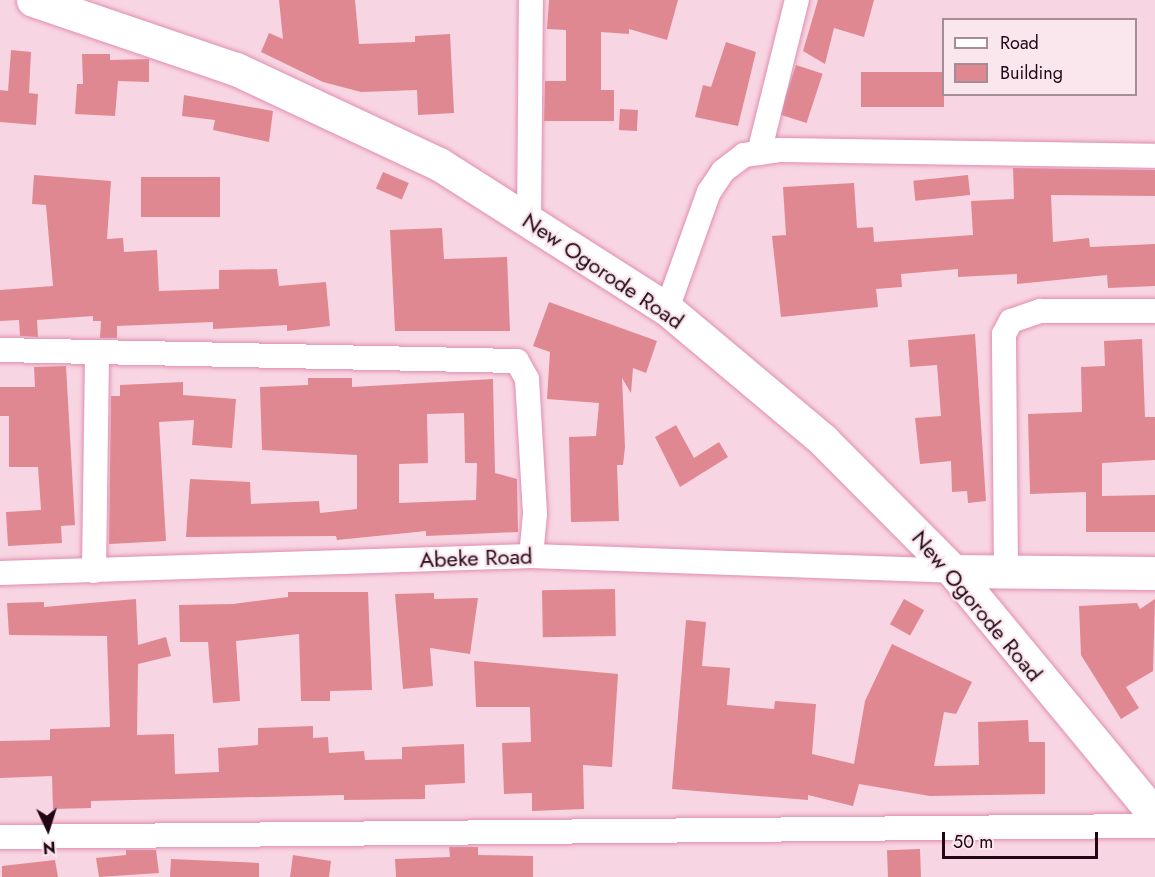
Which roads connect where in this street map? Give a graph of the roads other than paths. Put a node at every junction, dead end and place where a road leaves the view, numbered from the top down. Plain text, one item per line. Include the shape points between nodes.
1 (33, 0) edge
2 (531, 0) edge
3 (797, 0) edge
4 (759, 153) junction
5 (1155, 156) edge
6 (529, 221) junction
7 (667, 309) junction
8 (1155, 311) edge
9 (0, 350) edge
10 (97, 353) junction
11 (531, 556) junction
12 (94, 571) junction
13 (953, 571) junction
14 (1006, 571) junction
15 (0, 573) edge
16 (1155, 573) edge
17 (1155, 815) edge
18 (1155, 825) edge
19 (0, 837) edge

1 - 6 street, New Ogorode Road via 236,69 439,164
2 - 6 street
3 - 4 street
4 - 5 street
4 - 7 street via 744,155 723,171 709,192
6 - 7 street, New Ogorode Road
7 - 13 street, New Ogorode Road via 823,440
8 - 14 street via 1040,311 1011,321
9 - 10 street
10 - 11 street via 518,361 527,379 535,514
10 - 12 street
11 - 12 street, Abeke Road
11 - 13 street, Abeke Road
12 - 15 street, Abeke Road
13 - 14 street
13 - 17 street, New Ogorode Road
14 - 16 street
18 - 19 street

